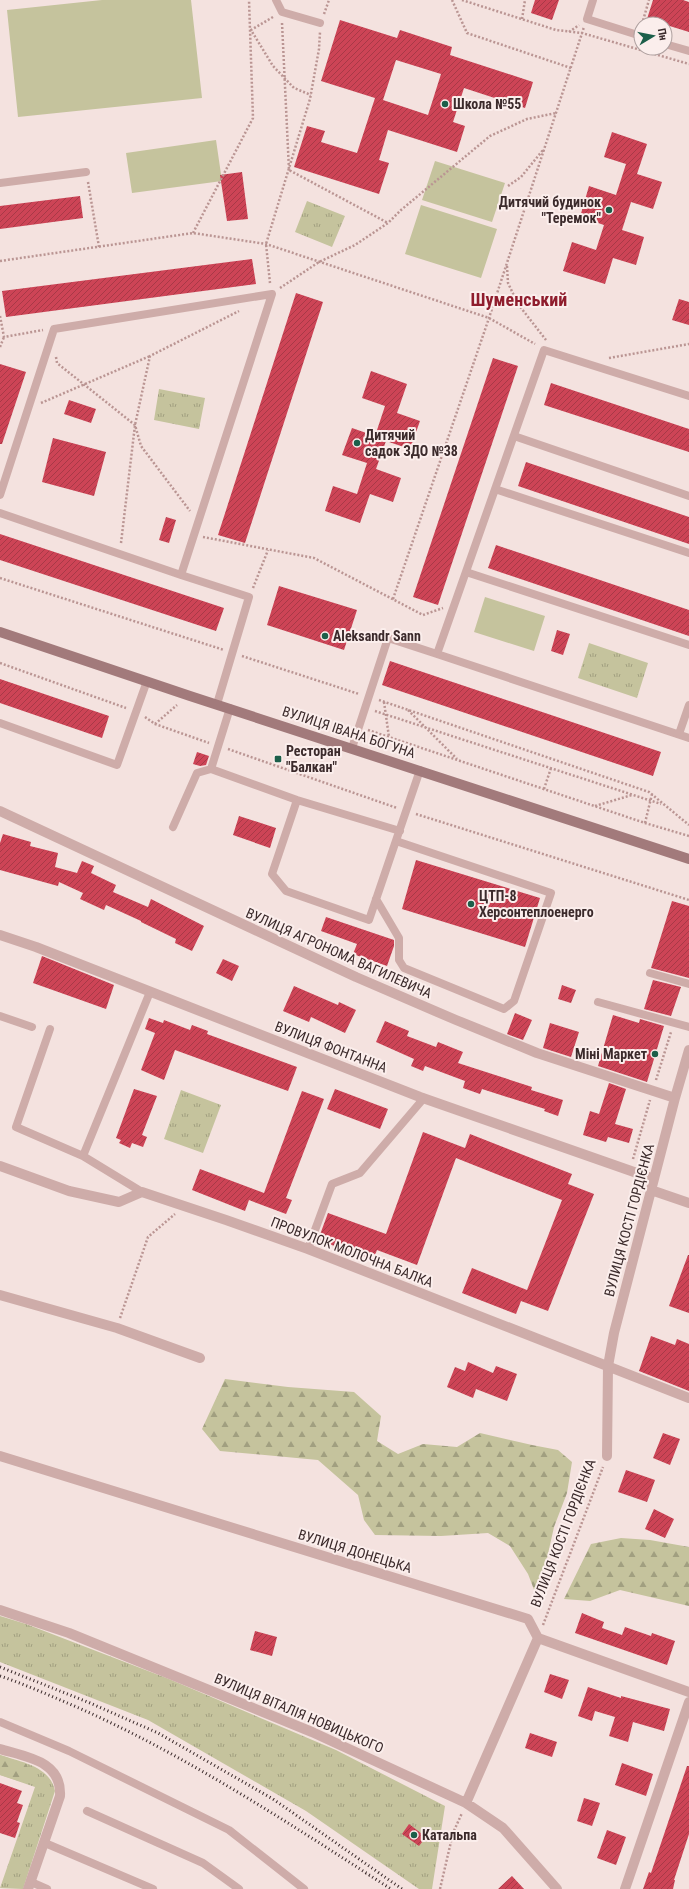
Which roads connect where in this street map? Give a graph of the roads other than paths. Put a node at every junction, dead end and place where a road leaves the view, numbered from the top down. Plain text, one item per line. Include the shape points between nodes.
1 (276, 0) edge
2 (593, 0) edge
3 (320, 23) road end
4 (633, 33) edge
5 (673, 46) edge
6 (689, 51) edge
7 (86, 172) road end
8 (0, 183) edge
9 (689, 396) edge
10 (514, 436) junction
11 (495, 490) junction
12 (0, 495) edge
13 (689, 496) edge
14 (0, 513) edge
15 (689, 553) edge
16 (466, 572) junction
17 (180, 575) junction
18 (0, 632) edge
19 (689, 645) edge
20 (437, 654) junction
21 (147, 681) junction
22 (217, 704) junction
23 (689, 705) edge
24 (230, 708) junction
25 (0, 723) edge
26 (679, 734) junction
27 (689, 738) edge
28 (352, 748) junction
29 (211, 769) junction
30 (420, 770) junction
31 (297, 800) junction
32 (0, 811) edge
33 (173, 827) dead end
34 (400, 831) junction
35 (396, 841) junction
36 (689, 859) edge
37 (376, 899) junction
38 (0, 935) edge
39 (650, 973) dead end
40 (689, 984) edge
41 (150, 992) junction
42 (598, 1002) dead end
43 (0, 1016) edge
44 (32, 1027) dead end
45 (689, 1027) edge
46 (50, 1029) dead end
47 (689, 1050) edge
48 (424, 1098) junction
49 (675, 1098) junction
50 (83, 1156) junction
51 (0, 1166) edge
52 (654, 1179) junction
53 (651, 1190) junction
54 (142, 1192) junction
55 (689, 1203) edge
56 (308, 1248) junction
57 (0, 1296) edge
58 (200, 1358) dead end
59 (608, 1366) junction
60 (689, 1398) edge
61 (0, 1456) edge
62 (607, 1456) road end
63 (0, 1610) edge
64 (538, 1638) junction
65 (689, 1692) edge
66 (689, 1702) edge
67 (0, 1722) edge
68 (0, 1749) edge
69 (466, 1804) junction
70 (87, 1811) dead end
71 (45, 1843) junction
72 (30, 1886) edge
73 (47, 1889) edge
74 (154, 1889) edge
75 (239, 1889) edge
76 (304, 1889) edge
77 (557, 1889) edge
78 (626, 1889) edge

1 - 3 lane via 282,12
2 - 4 lane via 587,19
5 - 6 lane
7 - 8 lane
9 - 10 lane via 544,350
10 - 11 lane
10 - 13 lane
11 - 15 lane
11 - 16 lane
12 - 17 lane via 54,329 272,294
14 - 17 lane
16 - 19 lane
16 - 20 lane
17 - 22 lane via 249,597
18 - 21 street, ВУЛИЦЯ ІВАНА БОГУНА
20 - 26 lane
20 - 28 lane via 388,638
21 - 22 street, ВУЛИЦЯ ІВАНА БОГУНА
21 - 25 lane via 117,765
22 - 24 street, ВУЛИЦЯ ІВАНА БОГУНА
23 - 26 lane
24 - 28 street, ВУЛИЦЯ ІВАНА БОГУНА
24 - 29 lane
26 - 27 lane
28 - 30 street, ВУЛИЦЯ ІВАНА БОГУНА
29 - 31 lane
29 - 33 lane via 197,773
30 - 34 lane
30 - 36 street, ВУЛИЦЯ ІВАНА БОГУНА
31 - 34 lane
31 - 37 lane via 272,874 286,891 369,920
32 - 49 street, ВУЛИЦЯ АГРОНОМА ВАГИЛЕВИЧА via 262,934 434,1011 537,1053
34 - 35 lane
35 - 37 lane
35 - 37 lane via 551,892 514,1001 504,1009 404,968 399,960 399,938
38 - 41 street, ВУЛИЦЯ ФОНТАННА
39 - 40 lane
41 - 48 street, ВУЛИЦЯ ФОНТАННА
41 - 50 lane
42 - 45 lane
43 - 44 lane
46 - 50 lane via 16,1127
47 - 49 street, ВУЛИЦЯ КОСТІ ГОРДІЄНКА
48 - 52 street, ВУЛИЦЯ ФОНТАННА
48 - 56 lane via 360,1172 332,1184
49 - 52 street, ВУЛИЦЯ КОСТІ ГОРДІЄНКА
50 - 54 lane
51 - 54 street via 69,1191 119,1202
52 - 53 street, ВУЛИЦЯ КОСТІ ГОРДІЄНКА
53 - 55 street
53 - 59 street, ВУЛИЦЯ КОСТІ ГОРДІЄНКА via 614,1333
54 - 56 street, ПРОВУЛОК МОЛОЧНА БАЛКА
56 - 59 street, ПРОВУЛОК МОЛОЧНА БАЛКА
57 - 58 street via 117,1328
59 - 60 street, ПРОВУЛОК МОЛОЧНА БАЛКА
59 - 62 street, ВУЛИЦЯ КОСТІ ГОРДІЄНКА
61 - 64 street, ВУЛИЦЯ ДОНЕЦЬКА via 528,1619
63 - 69 street, ВУЛИЦЯ ВІТАЛІЯ НОВИЦЬКОГО via 77,1636 312,1732
64 - 65 street
64 - 69 street
66 - 78 street
67 - 76 lane via 69,1751 229,1830
68 - 71 street via 49,1767 59,1780 60,1796
69 - 77 street, ВУЛИЦЯ ВІТАЛІЯ НОВИЦЬКОГО via 503,1828
70 - 75 lane via 203,1863
71 - 72 street
71 - 74 lane
72 - 73 lane

